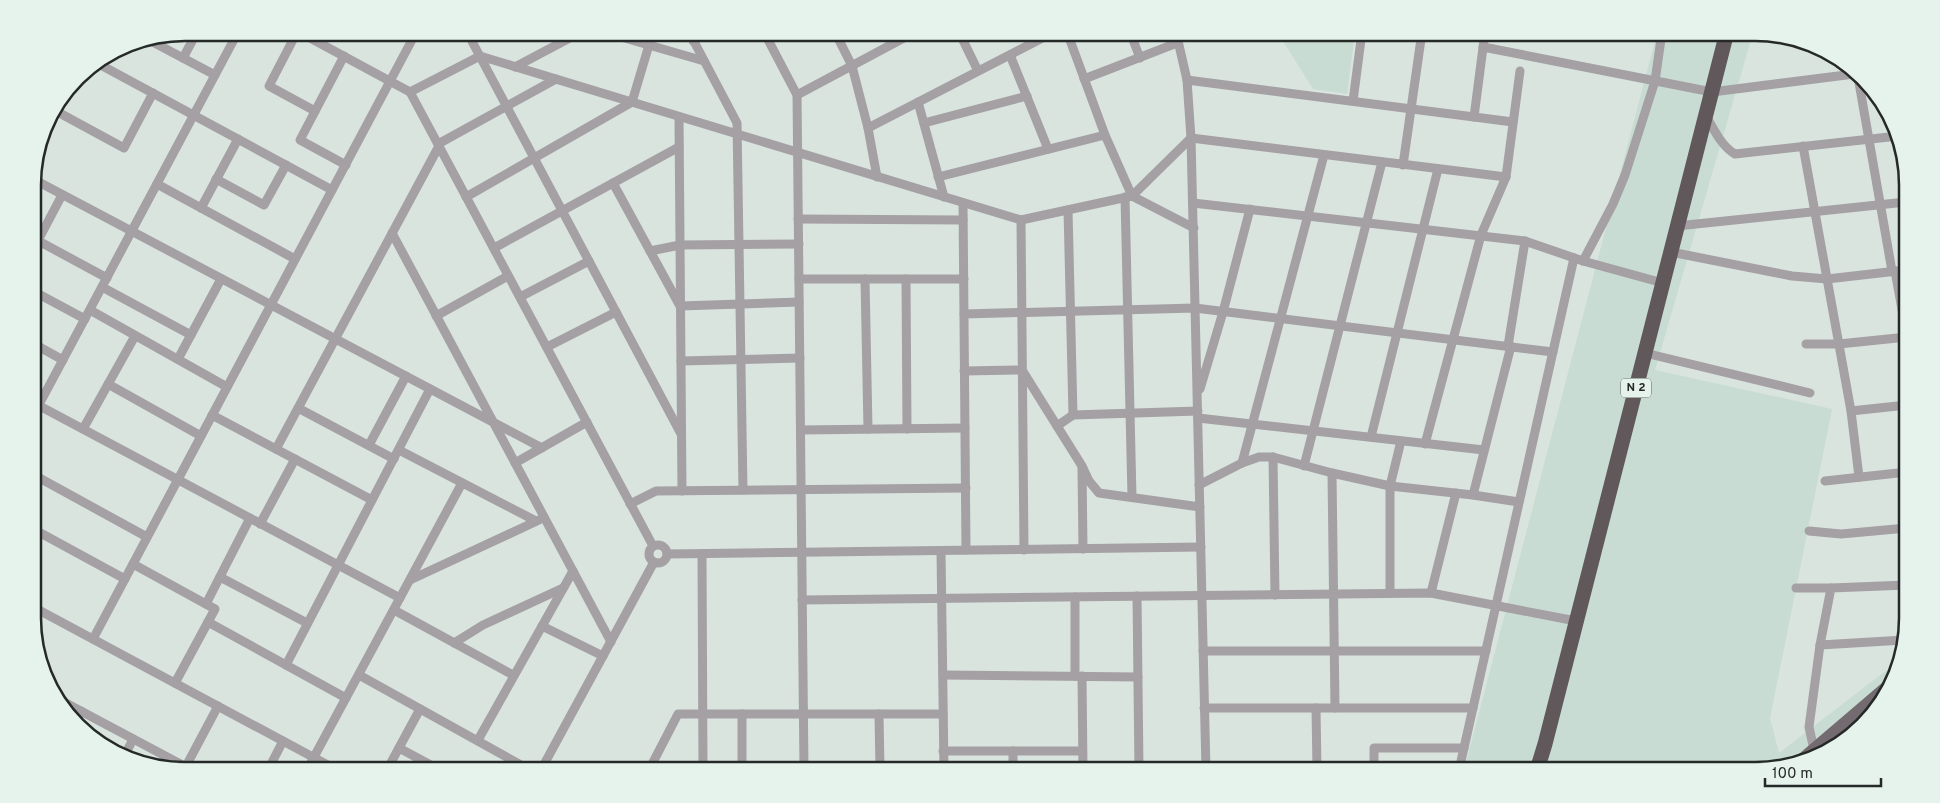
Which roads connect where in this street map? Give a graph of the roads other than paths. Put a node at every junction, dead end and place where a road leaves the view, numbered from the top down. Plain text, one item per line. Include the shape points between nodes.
1 (192, 41) edge
2 (233, 41) edge
3 (293, 41) edge
4 (315, 41) edge
5 (411, 41) edge
6 (472, 41) edge
7 (564, 41) edge
8 (635, 41) edge
9 (693, 41) edge
10 (769, 41) edge
11 (840, 41) edge
12 (898, 41) edge
13 (963, 41) edge
14 (1036, 41) edge
15 (1070, 41) edge
16 (1133, 41) edge
17 (1361, 41) edge
18 (1421, 41) edge
19 (1484, 41) edge
20 (1661, 41) edge
21 (1725, 41) edge
22 (1177, 43) joint
23 (157, 44) edge
24 (649, 45) junction
25 (1484, 47) junction
26 (1010, 54) junction
27 (344, 56) junction
28 (480, 56) junction
29 (184, 58) junction
30 (1140, 58) junction
31 (704, 61) junction
32 (852, 66) junction
33 (104, 67) edge
34 (514, 67) junction
35 (978, 71) junction
36 (1520, 71) dead end
37 (215, 75) junction
38 (1847, 75) edge
39 (1084, 79) junction
40 (556, 80) junction
41 (1187, 80) junction
42 (390, 81) junction
43 (1655, 81) junction
44 (1860, 87) edge
45 (410, 92) junction
46 (1712, 92) junction
47 (153, 93) junction
48 (797, 95) junction
49 (1027, 96) junction
50 (1353, 101) junction
51 (632, 102) junction
52 (918, 102) junction
53 (507, 107) junction
54 (1411, 109) junction
55 (315, 111) junction
56 (61, 114) edge
57 (194, 115) junction
58 (1706, 116) junction
59 (680, 117) junction
60 (1474, 117) junction
61 (1514, 122) junction
62 (924, 123) junction
63 (868, 128) junction
64 (738, 134) junction
65 (1105, 135) junction
66 (1890, 137) edge
67 (1191, 138) junction
68 (238, 139) junction
69 (1869, 139) junction
70 (438, 145) junction
71 (1803, 146) junction
72 (679, 147) junction
73 (1048, 149) junction
74 (798, 154) junction
75 (1324, 155) junction
76 (534, 159) junction
77 (1382, 162) junction
78 (286, 165) junction
79 (346, 165) junction
80 (1403, 165) junction
81 (1438, 169) junction
82 (877, 177) junction
83 (938, 177) junction
84 (1506, 177) junction
85 (216, 179) junction
86 (613, 183) junction
87 (42, 184) edge
88 (157, 184) junction
89 (332, 190) junction
90 (62, 195) junction
91 (466, 196) junction
92 (944, 197) junction
93 (1129, 197) junction
94 (963, 203) junction
95 (1193, 203) junction
96 (1899, 203) edge
97 (1881, 206) junction
98 (201, 208) junction
99 (1250, 209) junction
100 (1068, 210) junction
101 (562, 211) junction
102 (1815, 213) junction
103 (1308, 215) junction
104 (798, 219) junction
105 (963, 220) junction
106 (1021, 220) junction
107 (1366, 222) junction
108 (1677, 226) junction
109 (1194, 228) junction
110 (1423, 228) junction
111 (42, 229) edge
112 (132, 231) junction
113 (392, 233) junction
114 (1481, 235) junction
115 (1525, 240) junction
116 (42, 242) edge
117 (739, 244) junction
118 (799, 244) junction
119 (680, 245) junction
120 (494, 248) junction
121 (650, 251) junction
122 (1671, 252) junction
123 (296, 259) junction
124 (1578, 259) junction
125 (589, 261) junction
126 (1894, 271) junction
127 (1899, 271) edge
128 (508, 276) junction
129 (107, 278) junction
130 (221, 278) junction
131 (799, 279) junction
132 (866, 279) junction
133 (906, 279) junction
134 (964, 279) junction
135 (1827, 279) junction
136 (1663, 283) junction
137 (102, 287) junction
138 (42, 296) edge
139 (1899, 296) edge
140 (520, 297) junction
141 (799, 302) junction
142 (740, 304) junction
143 (271, 305) junction
144 (680, 306) junction
145 (1195, 308) junction
146 (90, 310) junction
147 (1128, 310) junction
148 (1070, 311) junction
149 (616, 312) junction
150 (1022, 312) junction
151 (1223, 312) junction
152 (964, 314) junction
153 (436, 316) junction
154 (85, 319) junction
155 (1281, 319) junction
156 (1340, 326) junction
157 (1397, 333) junction
158 (191, 335) junction
159 (135, 336) junction
160 (1899, 338) edge
161 (335, 339) junction
162 (1453, 339) junction
163 (1806, 344) dead end
164 (1839, 344) junction
165 (1510, 346) junction
166 (42, 348) edge
167 (547, 348) junction
168 (1553, 352) junction
169 (1645, 353) junction
170 (800, 358) junction
171 (178, 359) junction
172 (741, 359) junction
173 (63, 360) junction
174 (681, 361) junction
175 (1022, 370) junction
176 (964, 371) junction
177 (406, 376) junction
178 (108, 384) junction
179 (227, 387) junction
180 (430, 389) junction
181 (1810, 394) dead end
182 (42, 395) edge
183 (1197, 398) junction
184 (1899, 406) edge
185 (41, 407) edge
186 (298, 408) junction
187 (1851, 411) junction
188 (1130, 413) junction
189 (1198, 414) junction
190 (212, 415) junction
191 (1073, 415) junction
192 (586, 422) junction
193 (494, 423) junction
194 (1253, 424) junction
195 (1057, 426) junction
196 (906, 428) junction
197 (965, 428) junction
198 (83, 429) junction
199 (868, 429) junction
200 (801, 430) junction
201 (1314, 431) junction
202 (682, 434) junction
203 (201, 436) junction
204 (1370, 437) junction
205 (1401, 441) junction
206 (1425, 444) junction
207 (369, 445) junction
208 (542, 448) junction
209 (276, 449) junction
210 (399, 450) junction
211 (1484, 450) junction
212 (1273, 457) junction
213 (294, 459) junction
214 (394, 459) junction
215 (515, 463) junction
216 (1242, 463) junction
217 (1082, 466) junction
218 (1304, 466) junction
219 (1332, 473) junction
220 (1899, 473) edge
221 (1859, 477) junction
222 (41, 479) edge
223 (178, 480) junction
224 (1825, 480) dead end
225 (462, 483) junction
226 (1199, 485) junction
227 (1390, 486) junction
228 (966, 488) junction
229 (743, 490) junction
230 (801, 490) junction
231 (682, 491) junction
232 (1456, 493) junction
233 (1473, 495) junction
234 (1132, 497) junction
235 (372, 500) junction
236 (1520, 502) junction
237 (630, 504) junction
238 (1200, 506) junction
239 (250, 518) junction
240 (540, 519) junction
241 (260, 524) junction
242 (1899, 529) edge
243 (1809, 531) dead end
244 (41, 533) edge
245 (147, 537) junction
246 (652, 546) junction
247 (1201, 547) junction
248 (1083, 549) junction
249 (966, 550) junction
250 (1024, 550) junction
251 (941, 551) junction
252 (802, 552) junction
253 (668, 554) junction
254 (702, 554) junction
255 (654, 562) junction
256 (133, 564) junction
257 (338, 565) junction
258 (573, 571) junction
259 (220, 577) junction
260 (125, 579) junction
261 (410, 580) junction
262 (1899, 585) edge
263 (563, 588) junction
264 (1796, 588) dead end
265 (1832, 588) junction
266 (1390, 593) junction
267 (1431, 593) junction
268 (1333, 594) junction
269 (1202, 595) junction
270 (1275, 595) junction
271 (1137, 596) junction
272 (1075, 597) junction
273 (400, 598) junction
274 (942, 598) junction
275 (802, 600) junction
276 (206, 604) junction
277 (1496, 605) junction
278 (394, 610) junction
279 (41, 611) edge
280 (1576, 621) junction
281 (208, 622) junction
282 (307, 623) junction
283 (542, 626) junction
284 (93, 639) junction
285 (1897, 640) edge
286 (454, 642) junction
287 (611, 642) junction
288 (1820, 645) junction
289 (1486, 650) junction
290 (1203, 651) junction
291 (1334, 651) junction
292 (603, 656) junction
293 (286, 665) junction
294 (359, 675) junction
295 (513, 675) junction
296 (942, 675) junction
297 (1078, 676) junction
298 (1138, 677) junction
299 (175, 683) junction
300 (346, 698) junction
301 (1872, 701) edge
302 (72, 706) edge
303 (218, 706) junction
304 (1204, 708) junction
305 (1316, 708) junction
306 (1335, 708) junction
307 (1473, 708) junction
308 (420, 709) junction
309 (81, 711) junction
310 (703, 714) junction
311 (742, 714) junction
312 (804, 714) junction
313 (879, 714) junction
314 (943, 714) junction
315 (79, 715) edge
316 (133, 739) junction
317 (478, 740) junction
318 (283, 741) junction
319 (1545, 744) junction
320 (1817, 747) edge
321 (398, 748) junction
322 (1464, 748) junction
323 (128, 749) edge
324 (1814, 749) edge
325 (943, 751) junction
326 (1013, 751) junction
327 (1082, 751) junction
328 (314, 758) junction
329 (170, 760) edge
330 (1014, 761) edge
331 (1083, 761) edge
332 (1139, 761) edge
333 (1206, 761) edge
334 (1316, 761) edge
335 (1374, 761) edge
336 (1461, 761) edge
337 (1540, 761) edge
338 (1542, 761) edge
339 (189, 762) edge
340 (272, 762) edge
341 (312, 762) edge
342 (322, 762) edge
343 (391, 762) edge
344 (424, 762) edge
345 (516, 762) edge
346 (545, 762) edge
347 (653, 762) edge
348 (703, 762) edge
349 (742, 762) edge
350 (804, 762) edge
351 (880, 762) edge
352 (944, 762) edge

1 - 29 street
2 - 37 street
3 - 55 street via 269,86
4 - 27 street
5 - 42 street
6 - 28 street
7 - 34 street
8 - 24 street
9 - 31 street
10 - 48 street
11 - 32 street
12 - 32 street
13 - 35 street
14 - 26 street
15 - 39 street
16 - 30 street
17 - 50 street
18 - 54 street
19 - 25 street
20 - 43 street
21 - 46 highway, N 2
22 - 30 street
22 - 41 street
23 - 29 street
24 - 31 street
24 - 51 street
25 - 43 street
25 - 60 street
26 - 35 street
26 - 49 street
27 - 42 street
27 - 55 street
28 - 34 street
28 - 45 street
28 - 53 street
29 - 37 street
30 - 39 street
31 - 64 street via 737,123
32 - 48 street
32 - 63 street
33 - 47 street
34 - 40 street
35 - 52 street
36 - 61 street
37 - 57 street
38 - 46 street
39 - 65 street
40 - 51 street
40 - 53 street
41 - 50 street
41 - 67 street
42 - 45 street
42 - 79 street
43 - 46 street
43 - 124 street via 1613,204
44 - 69 street
45 - 70 street
46 - 58 highway, N 2
47 - 56 street via 124,148
47 - 57 street
48 - 74 street
49 - 62 street
49 - 73 street
50 - 54 street
51 - 59 street
51 - 76 street
52 - 62 street
52 - 63 street
53 - 70 street
53 - 76 street
54 - 60 street
54 - 80 street
55 - 79 street via 300,140
57 - 68 street
57 - 88 street
58 - 71 street via 1727,150 1735,154
58 - 108 highway, N 2
59 - 64 street
59 - 72 street
60 - 61 street
61 - 84 street
62 - 83 street
63 - 82 street
64 - 74 street
64 - 117 street
65 - 73 street
65 - 93 street
66 - 69 street
67 - 75 street
67 - 93 street
67 - 95 street
68 - 78 street
68 - 85 street
69 - 71 street
69 - 97 street
70 - 91 street
70 - 113 street
71 - 102 street
72 - 86 street
72 - 119 street
73 - 83 street
74 - 82 street
74 - 104 street
75 - 77 street
75 - 103 street
76 - 91 street
76 - 101 street
77 - 80 street
77 - 107 street
78 - 85 street via 264,205
78 - 89 street
79 - 89 street
80 - 81 street
81 - 84 street
81 - 110 street
82 - 92 street
83 - 92 street
84 - 114 street
85 - 98 street
86 - 101 street
86 - 121 street
87 - 90 street
88 - 98 street
88 - 112 street
89 - 123 street
90 - 111 street
90 - 112 street
91 - 120 street
92 - 94 street
93 - 100 street
93 - 109 street
93 - 147 street
94 - 105 street
94 - 106 street
95 - 99 street
95 - 109 street
96 - 97 street
97 - 102 street
97 - 126 street
98 - 123 street
99 - 103 street
99 - 151 street
100 - 106 street
100 - 148 street
101 - 120 street
101 - 125 street
102 - 108 street
102 - 135 street
103 - 107 street
103 - 155 street
104 - 105 street
104 - 118 street
105 - 134 street
106 - 150 street
107 - 110 street
107 - 156 street
108 - 122 highway, N 2
109 - 145 street
110 - 114 street
110 - 157 street
112 - 129 street
112 - 130 street
113 - 153 street
113 - 161 street
114 - 115 street
114 - 162 street
115 - 124 street
115 - 165 street
116 - 129 street
117 - 118 street
117 - 119 street
117 - 142 street
118 - 131 street
119 - 121 street
119 - 144 street
120 - 128 street
121 - 144 street
122 - 135 street via 1792,276
122 - 136 highway, N 2
123 - 143 street
124 - 136 street
124 - 168 street
125 - 140 street
125 - 149 street
126 - 127 street
126 - 135 street
126 - 139 street
128 - 140 street
128 - 153 street
129 - 137 street
130 - 143 street
130 - 158 street
131 - 132 street
131 - 141 street
132 - 133 street
132 - 199 street
133 - 134 street
133 - 196 street
134 - 152 street
135 - 164 street
136 - 169 highway, N 2
137 - 146 street
137 - 158 street
138 - 154 street
140 - 167 street
141 - 142 street
141 - 170 street
142 - 144 street
142 - 172 street
143 - 161 street
143 - 179 street
144 - 174 street
145 - 147 street
145 - 151 street
145 - 183 street
146 - 154 street
146 - 159 street
147 - 148 street
147 - 188 street
148 - 150 street
148 - 191 street
149 - 167 street
149 - 202 street
150 - 152 street
150 - 175 street
151 - 155 street
151 - 183 street
152 - 176 street
153 - 193 street
154 - 173 street
155 - 156 street
155 - 194 street
156 - 157 street
156 - 201 street
157 - 162 street
157 - 204 street
158 - 171 street
159 - 171 street
159 - 178 street
160 - 164 street
161 - 177 street
161 - 186 street
162 - 165 street
162 - 206 street
163 - 164 street
164 - 187 street
165 - 168 street
165 - 211 street
166 - 173 street
167 - 192 street
168 - 236 street
169 - 181 street
169 - 280 highway, N 2
170 - 172 street
170 - 200 street
171 - 179 street
172 - 174 street
172 - 229 street
173 - 182 street
174 - 202 street
175 - 176 street
175 - 195 street
175 - 250 street
176 - 197 street
177 - 180 street
177 - 207 street
178 - 198 street
178 - 203 street
179 - 190 street
180 - 193 street
180 - 210 street
183 - 189 street
184 - 187 street
185 - 198 street
186 - 207 street
186 - 209 street
187 - 221 street
188 - 189 street
188 - 191 street
188 - 234 street
189 - 194 street
189 - 226 street
190 - 203 street
190 - 209 street
191 - 195 street
192 - 208 street
192 - 237 street
193 - 208 street
193 - 215 street
194 - 201 street
194 - 216 street
195 - 217 street
196 - 197 street
196 - 199 street
197 - 228 street
198 - 223 street
199 - 200 street
200 - 230 street
201 - 204 street
201 - 218 street
202 - 231 street
203 - 223 street
204 - 205 street
205 - 206 street
205 - 227 street
206 - 211 street
207 - 214 street
208 - 215 street
209 - 213 street
210 - 214 street
210 - 225 street
211 - 233 street
212 - 216 street via 1258,457
212 - 218 street
212 - 270 street
213 - 235 street
213 - 241 street
214 - 235 street
215 - 240 street
216 - 226 street
217 - 234 street via 1098,493
217 - 248 street
218 - 219 street
219 - 227 street
219 - 268 street
220 - 221 street
221 - 224 street
222 - 245 street
223 - 239 street
223 - 245 street
225 - 240 street
225 - 261 street
226 - 238 street
227 - 232 street
227 - 266 street
228 - 230 street
228 - 249 street
229 - 230 street
229 - 231 street
230 - 252 street
231 - 237 street via 656,491
232 - 233 street
232 - 267 street
233 - 236 street
234 - 238 street
235 - 257 street
236 - 277 street
237 - 246 street
238 - 247 street
239 - 241 street
239 - 259 street
240 - 258 street
240 - 261 street
241 - 257 street
242 - 243 street via 1841,534
244 - 260 street
245 - 256 street
246 - 253 street via 662,545
246 - 255 street via 648,554
247 - 248 street
247 - 269 street
248 - 250 street
249 - 250 street
249 - 251 street
251 - 252 street
251 - 274 street
252 - 254 street
252 - 275 street
253 - 254 street
253 - 255 street via 663,562
254 - 310 street
255 - 287 street
256 - 260 street
256 - 276 street
257 - 273 street
257 - 282 street
258 - 263 street
258 - 287 street
259 - 276 street
259 - 282 street
260 - 284 street
261 - 273 street
262 - 265 street
263 - 283 street
263 - 286 street
264 - 265 street
265 - 288 street
266 - 267 street
266 - 268 street
267 - 277 street
268 - 270 street
268 - 291 street
269 - 270 street
269 - 271 street
269 - 290 street
271 - 272 street
271 - 298 street
272 - 274 street
272 - 297 street
273 - 278 street
274 - 275 street
274 - 296 street
275 - 312 street
276 - 281 street via 215,609
277 - 280 street
277 - 289 street
278 - 286 street
278 - 294 street
279 - 284 street
280 - 319 highway, N 2
281 - 293 street
281 - 299 street
282 - 293 street
283 - 292 street
283 - 295 street
284 - 299 street
285 - 288 street
286 - 295 street
287 - 292 street
288 - 324 street via 1809,727
289 - 291 street
289 - 307 street
290 - 291 street
290 - 304 street
291 - 306 street
292 - 346 street
293 - 300 street
294 - 300 street
294 - 308 street
295 - 317 street
296 - 297 street
296 - 314 street
297 - 298 street
297 - 327 street
298 - 332 street
299 - 303 street
300 - 328 street
301 - 320 main road
302 - 309 street
303 - 318 street
303 - 339 street
304 - 305 street
304 - 333 street
305 - 306 street
305 - 334 street
306 - 307 street
307 - 322 street
308 - 317 street
308 - 321 street
309 - 315 street
309 - 316 street
310 - 311 street
310 - 347 street via 678,714
310 - 348 street
311 - 312 street
311 - 349 street
312 - 313 street
312 - 350 street
313 - 314 street
313 - 351 street
314 - 325 street
316 - 323 street
316 - 329 street
317 - 345 street
318 - 328 street
318 - 340 street
319 - 337 highway, N 2
319 - 338 highway, N 2
321 - 343 street
321 - 344 street
322 - 335 street via 1374,748
322 - 336 street
325 - 326 street
325 - 352 street
326 - 327 street
326 - 330 street
327 - 331 street
328 - 341 street
328 - 342 street

